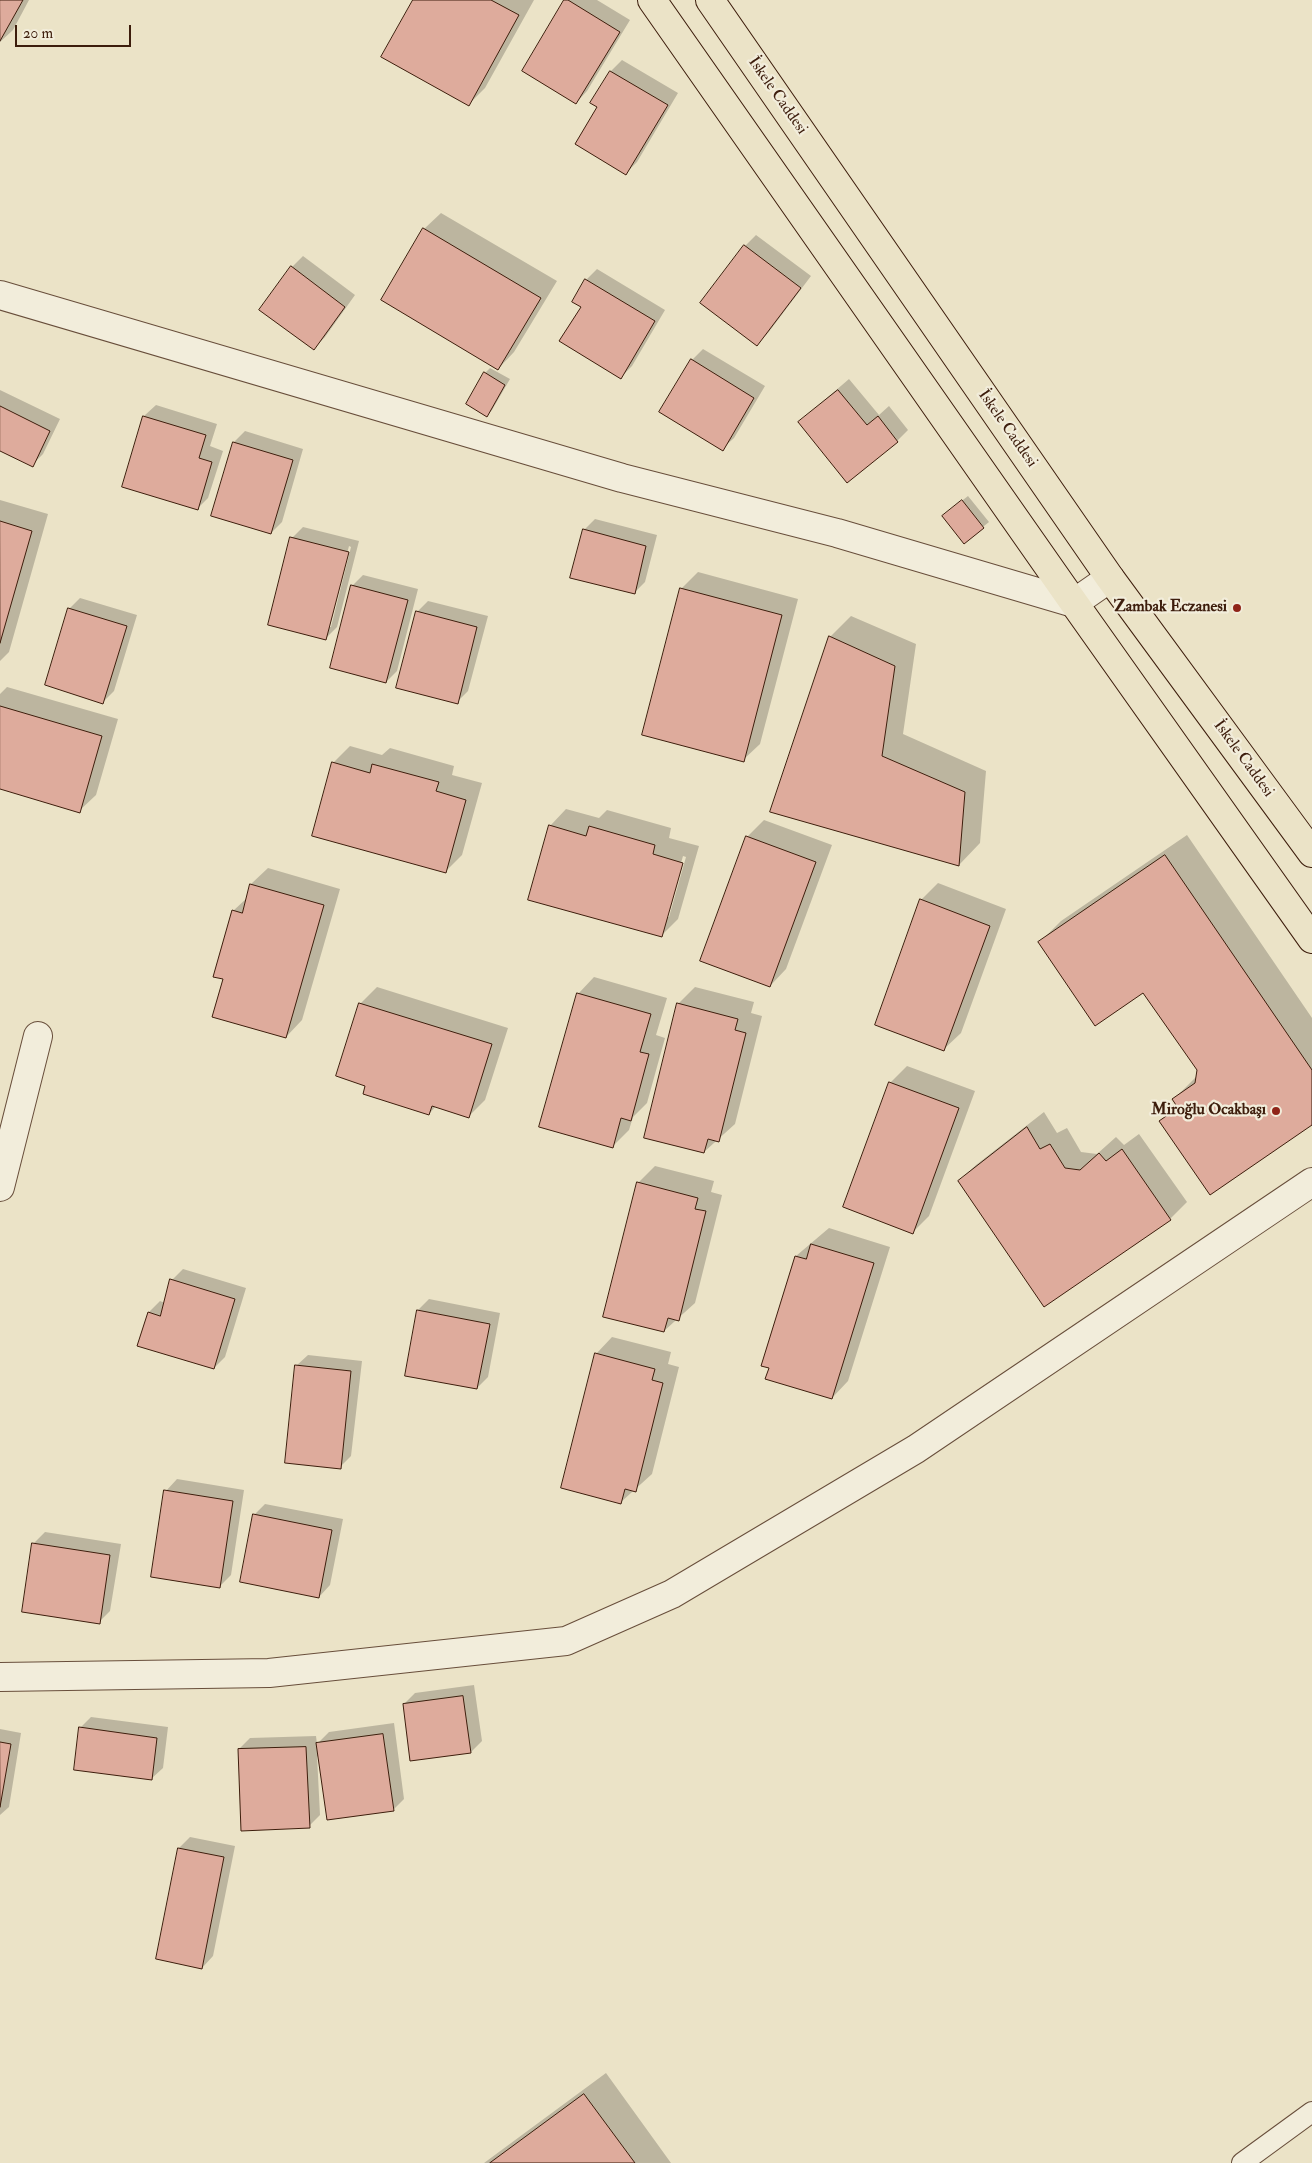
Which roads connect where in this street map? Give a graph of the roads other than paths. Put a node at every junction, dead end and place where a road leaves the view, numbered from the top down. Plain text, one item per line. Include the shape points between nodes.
1 (652, 0) edge
2 (710, 0) edge
3 (0, 295) edge
4 (1110, 578) junction
5 (1074, 603) junction
6 (1312, 853) edge
7 (1312, 939) edge
8 (38, 1036) dead end
9 (1312, 1182) edge
10 (0, 1187) edge
11 (0, 1677) edge
12 (1312, 2112) edge
13 (1242, 2163) edge

1 - 5 main road
2 - 4 main road, İskele Caddesi
3 - 5 street via 612,475 837,533
4 - 5 street
4 - 6 main road, İskele Caddesi
5 - 7 main road
8 - 10 street
9 - 11 street via 916,1449 672,1594 566,1640 269,1673
12 - 13 lane

